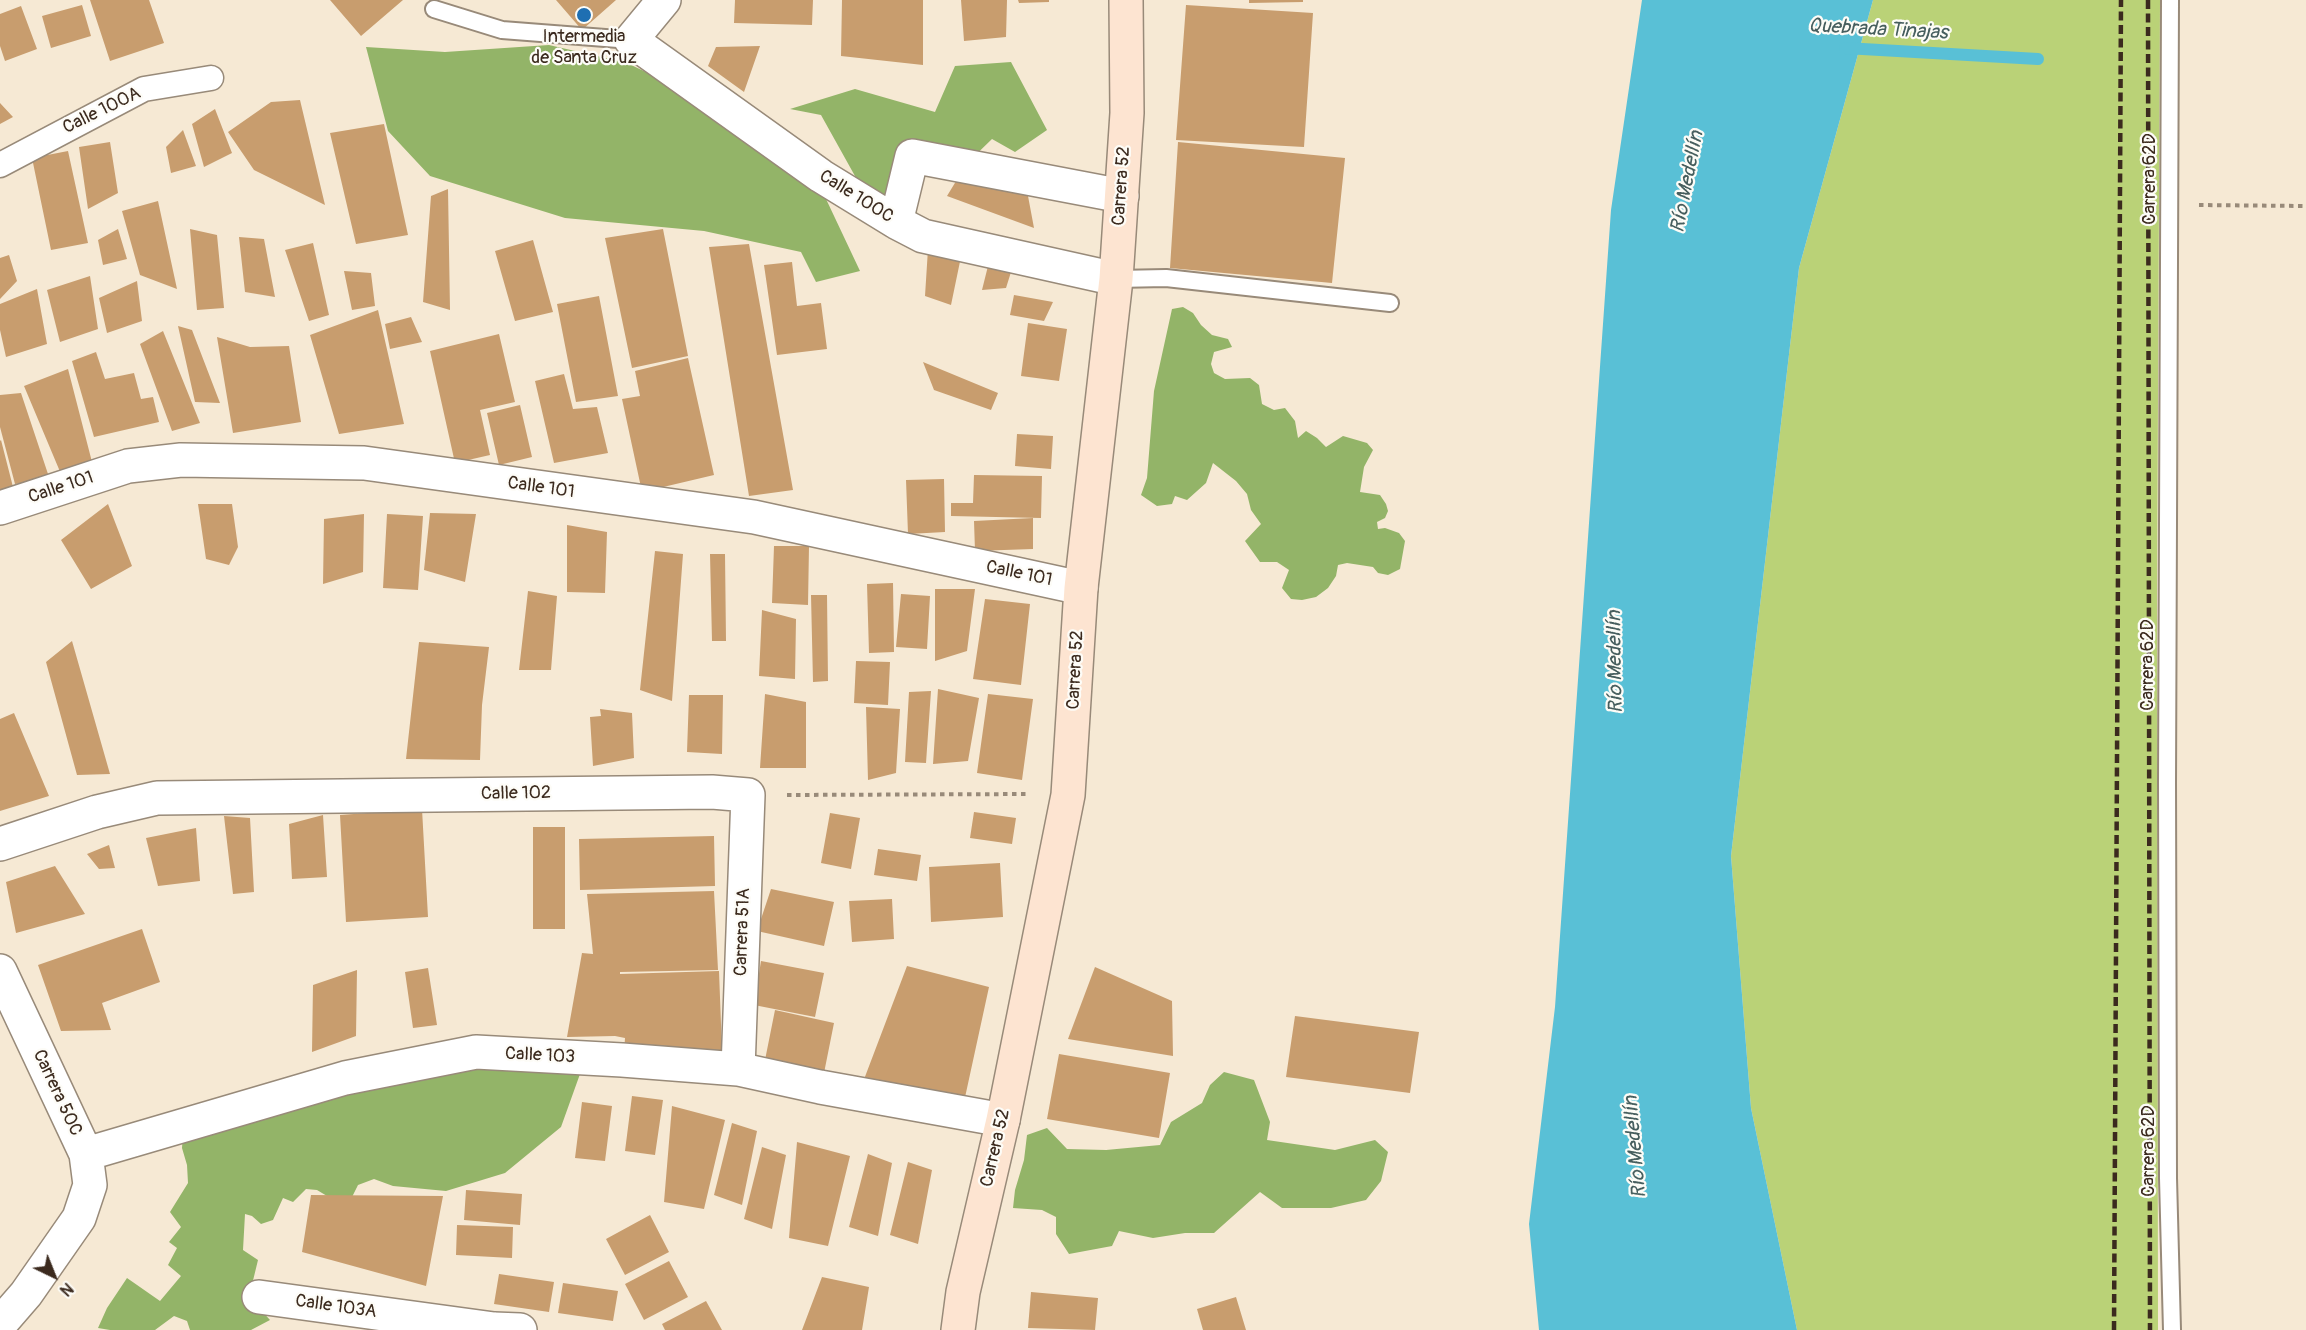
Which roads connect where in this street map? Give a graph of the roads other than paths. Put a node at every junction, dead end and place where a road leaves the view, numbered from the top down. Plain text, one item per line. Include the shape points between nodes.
1 (664, 0) edge
2 (1126, 0) edge
3 (2170, 0) edge
4 (434, 9) dead end
5 (630, 40) junction
6 (211, 78) dead end
7 (0, 165) edge
8 (1122, 196) junction
9 (896, 222) junction
10 (1116, 279) junction
11 (1390, 303) dead end
12 (0, 508) edge
13 (1081, 588) junction
14 (748, 795) joint
15 (0, 844) edge
16 (0, 971) edge
17 (738, 1069) junction
18 (1003, 1120) junction
19 (86, 1154) junction
20 (259, 1297) dead end
21 (0, 1324) edge
22 (520, 1330) edge
23 (958, 1330) edge
24 (2172, 1330) edge

1 - 5 street
2 - 8 main road, Carrera 52 via 1127,113
3 - 24 lane, Carrera 62D via 2167,816
4 - 5 lane via 502,30
5 - 9 street, Calle 100C via 821,176
6 - 7 street, Calle 100A via 144,89
8 - 9 street via 912,156
8 - 10 main road, Carrera 52
9 - 10 street, Calle 100C via 923,236
10 - 11 lane via 1166,278
10 - 13 main road, Carrera 52
12 - 13 street, Calle 101 via 128,466 181,460 364,464 754,517
13 - 18 main road, Carrera 52 via 1068,795
14 - 15 street, Calle 102 via 712,792 158,798 97,812
14 - 17 street, Carrera 51A
16 - 19 street, Carrera 50C
17 - 18 street, Calle 103
17 - 19 street, Calle 103 via 476,1052 345,1078
18 - 23 main road, Carrera 52 via 963,1292
19 - 21 street, Carrera 50C via 90,1185 78,1218 26,1294
20 - 22 street, Calle 103A

